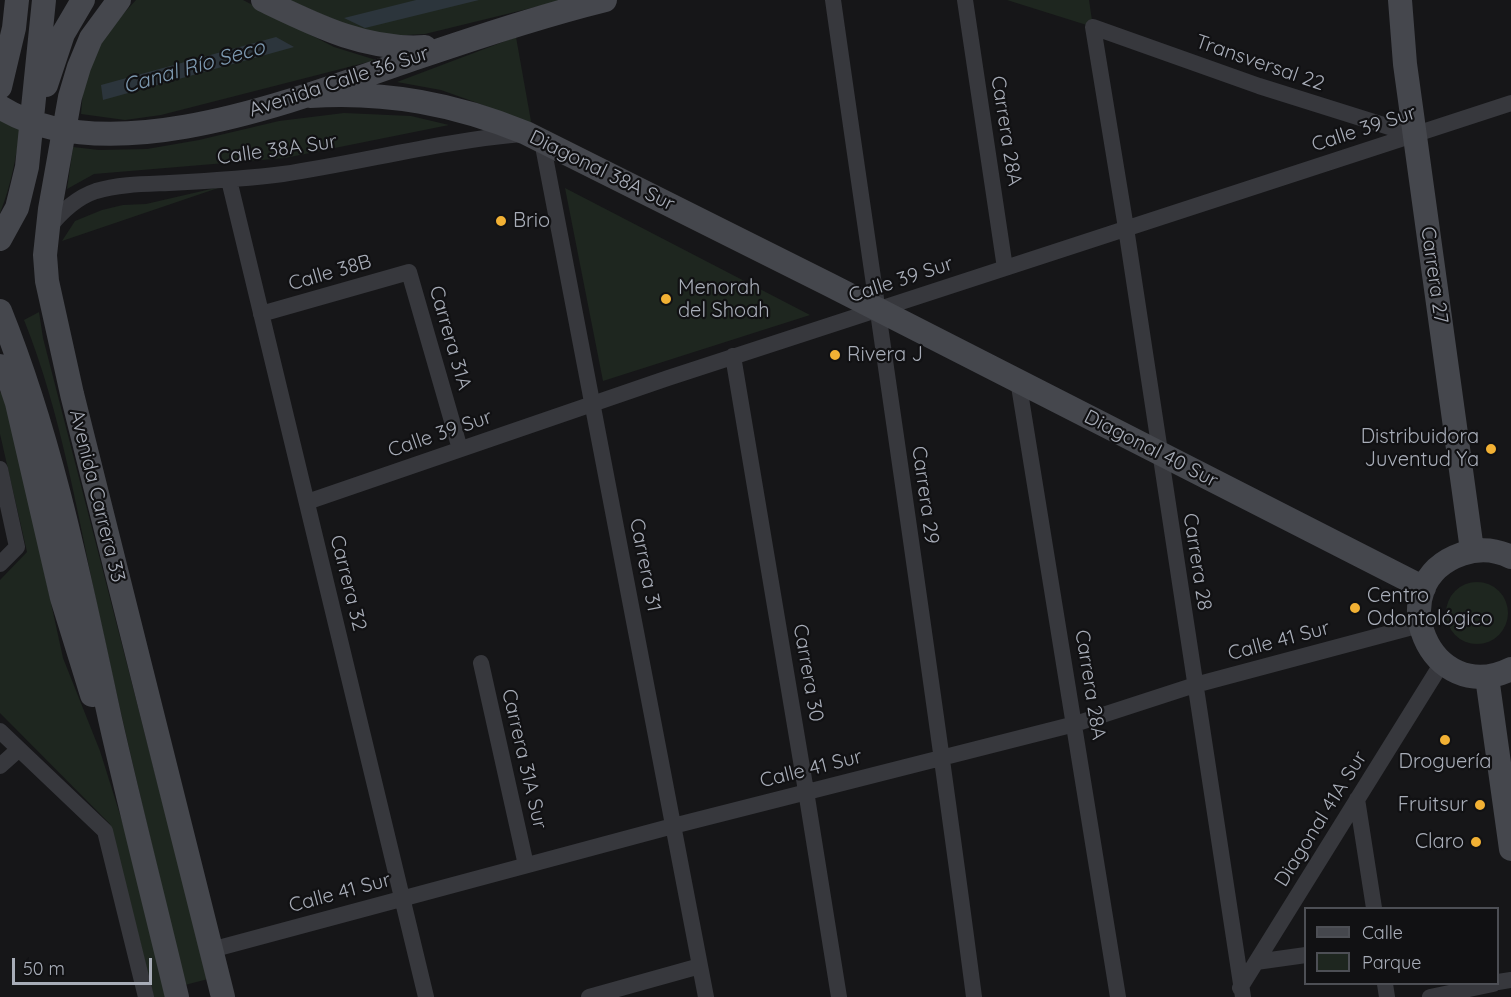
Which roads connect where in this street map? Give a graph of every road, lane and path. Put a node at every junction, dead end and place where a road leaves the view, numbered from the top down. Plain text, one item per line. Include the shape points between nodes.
1 (17, 0) edge
2 (44, 0) edge
3 (83, 0) edge
4 (119, 0) edge
5 (263, 0) edge
6 (605, 0) edge
7 (833, 0) edge
8 (965, 0) edge
9 (1400, 0) edge
10 (1093, 27) joint
11 (453, 45) junction
12 (0, 87) edge
13 (298, 99) junction
14 (1511, 103) edge
15 (0, 106) edge
16 (1415, 135) junction
17 (534, 137) junction
18 (30, 146) junction
19 (229, 180) junction
20 (1126, 228) junction
21 (47, 231) junction
22 (0, 239) edge
23 (1005, 268) junction
24 (409, 272) joint
25 (877, 310) junction
26 (0, 311) edge
27 (261, 314) junction
28 (733, 356) junction
29 (0, 366) edge
30 (1018, 380) junction
31 (592, 404) junction
32 (460, 449) junction
33 (1160, 454) junction
34 (0, 469) edge
35 (307, 502) junction
36 (1472, 550) junction
37 (1511, 557) edge
38 (0, 564) edge
39 (1424, 588) junction
40 (1420, 625) junction
41 (480, 663) dead end
42 (1442, 663) junction
43 (1511, 669) edge
44 (1487, 677) junction
45 (1195, 685) junction
46 (1075, 724) junction
47 (0, 731) edge
48 (19, 749) junction
49 (943, 758) junction
50 (0, 766) edge
51 (124, 782) junction
52 (806, 791) junction
53 (1358, 799) junction
54 (674, 826) junction
55 (1511, 849) edge
56 (526, 865) junction
57 (402, 898) junction
58 (1374, 907) edge
59 (210, 950) junction
60 (1304, 955) edge
61 (1256, 962) junction
62 (700, 966) junction
63 (1487, 985) edge
64 (1240, 993) edge
65 (146, 997) edge
66 (177, 997) edge
67 (223, 997) edge
68 (426, 997) edge
69 (589, 997) edge
70 (706, 997) edge
71 (839, 997) edge
72 (974, 997) edge
73 (1118, 997) edge
74 (1430, 997) edge

1 - 12 main road
2 - 18 main road
3 - 18 main road via 63,34
4 - 21 main road, Avenida Carrera 33 via 91,38 79,67 70,97
5 - 11 main road via 348,38 390,47
6 - 11 main road, Avenida Calle 36 Sur
7 - 25 street, Carrera 29
8 - 23 street, Carrera 28A
9 - 16 main road, Carrera 27 via 1401,37
10 - 16 street, Transversal 22 via 1259,87
10 - 20 street, Carrera 28
11 - 13 main road, Avenida Calle 36 Sur
13 - 15 main road, Avenida Calle 36 Sur via 134,134 53,127
13 - 17 main road, Diagonal 38A Sur via 369,95 418,101 487,118
14 - 16 street, Calle 39 Sur
16 - 20 street, Calle 39 Sur
16 - 36 main road, Carrera 27
17 - 19 street, Calle 38A Sur via 461,141
17 - 25 main road, Diagonal 38A Sur
17 - 31 street, Carrera 31
18 - 22 main road via 23,190
19 - 21 street, Calle 38A Sur via 99,190 64,210
19 - 27 street, Carrera 32
20 - 23 street, Calle 39 Sur
20 - 33 street, Carrera 28
21 - 59 main road, Avenida Carrera 33 via 45,255 51,305
23 - 25 street, Calle 39 Sur
24 - 27 street, Calle 38B
24 - 32 street, Carrera 31A
25 - 28 street, Calle 39 Sur
25 - 30 main road, Diagonal 40 Sur
25 - 49 street, Carrera 29
26 - 51 main road, Avenida Carrera 33 via 28,385 63,504
27 - 35 street, Carrera 32
28 - 31 street, Calle 39 Sur
28 - 52 street, Carrera 30
29 - 51 main road via 17,403 74,643
30 - 33 main road, Diagonal 40 Sur
30 - 46 street, Carrera 28A
31 - 32 street, Calle 39 Sur
31 - 54 street, Carrera 31
32 - 35 street, Calle 39 Sur
33 - 39 main road, Diagonal 40 Sur
33 - 45 street, Carrera 28
34 - 38 street via 17,547
35 - 57 street, Carrera 32
36 - 37 main road via 1501,552
36 - 39 main road via 1452,557 1435,570
39 - 40 main road
40 - 42 main road via 1424,639
40 - 45 street, Calle 41 Sur
41 - 56 street, Carrera 31A Sur
42 - 44 main road via 1463,674
42 - 53 street, Diagonal 41A Sur
43 - 44 main road
44 - 55 main road
45 - 46 street, Calle 41 Sur
45 - 64 street, Carrera 28
46 - 49 street, Calle 41 Sur
46 - 73 street, Carrera 28A
47 - 48 street
48 - 50 street
48 - 65 street via 105,831
49 - 52 street, Calle 41 Sur
49 - 72 street, Carrera 29
51 - 66 main road, Avenida Carrera 33
52 - 54 street, Calle 41 Sur
52 - 71 street, Carrera 30
53 - 58 street
53 - 61 street, Diagonal 41A Sur
54 - 56 street, Calle 41 Sur
54 - 62 street, Carrera 31
56 - 57 street, Calle 41 Sur
57 - 59 street, Calle 41 Sur
57 - 68 street, Carrera 32
59 - 67 main road, Avenida Carrera 33
60 - 61 street
61 - 64 street, Diagonal 41A Sur
62 - 69 street
62 - 70 street, Carrera 31
63 - 74 street

